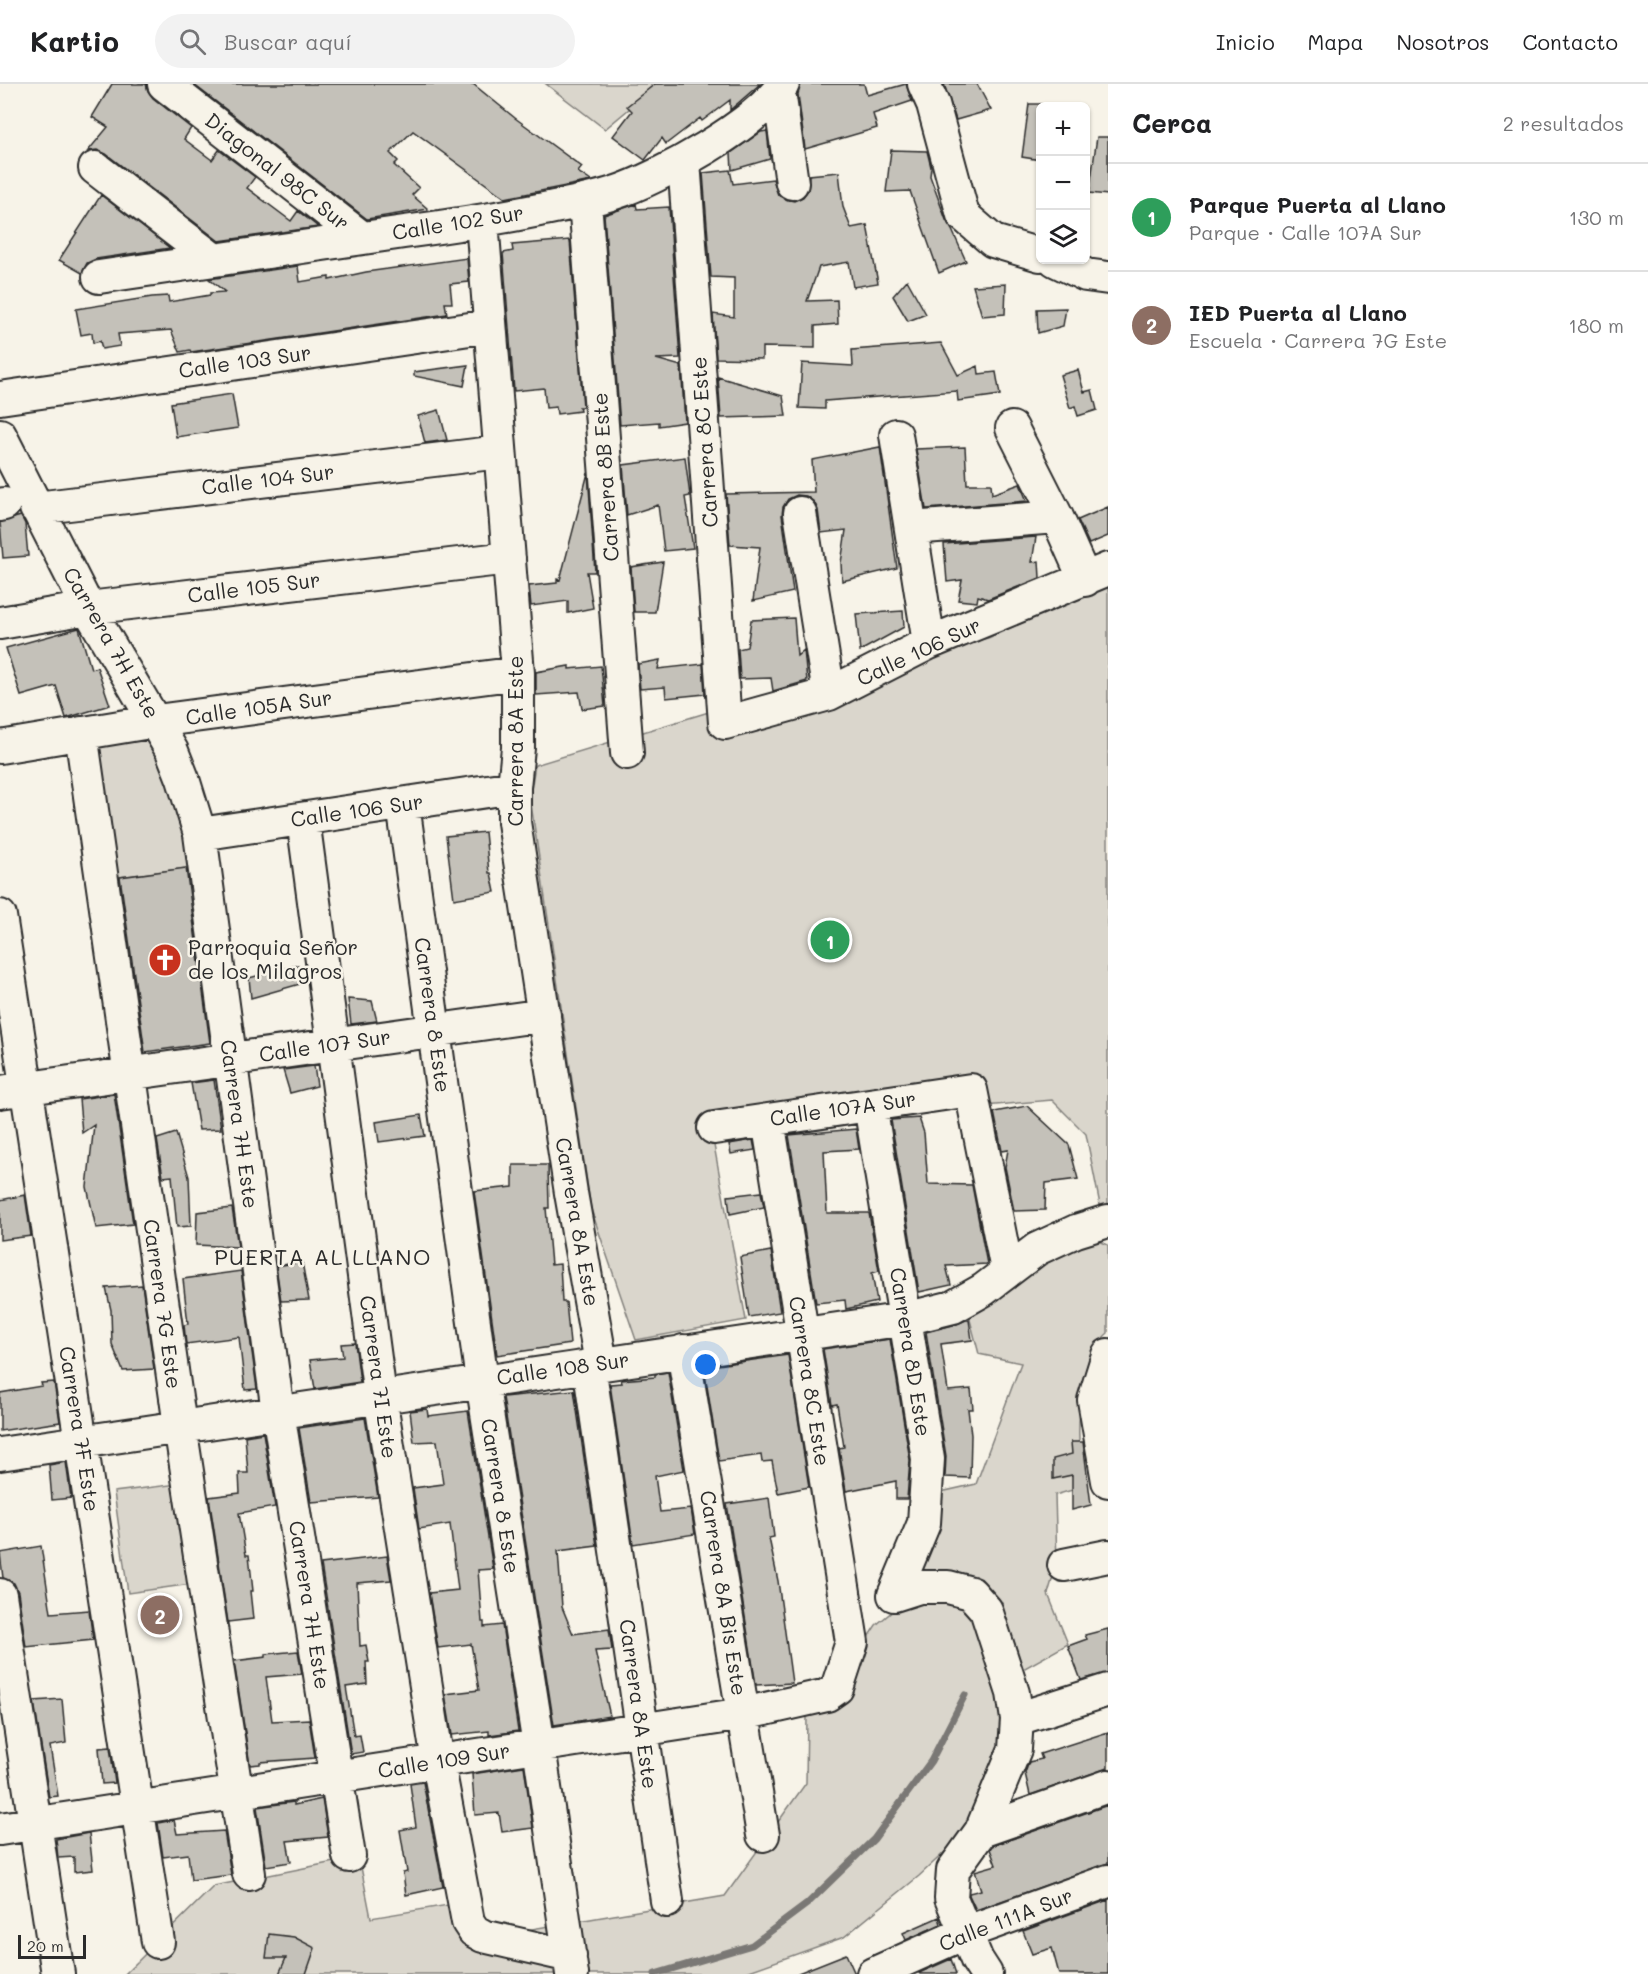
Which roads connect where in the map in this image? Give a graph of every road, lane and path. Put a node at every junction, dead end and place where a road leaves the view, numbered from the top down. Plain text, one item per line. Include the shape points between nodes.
1 (164, 84) edge
2 (924, 84) edge
3 (781, 88) edge
4 (684, 161) junction
5 (95, 168) dead end
6 (792, 183) dead end
7 (585, 201) junction
8 (482, 221) junction
9 (362, 238) junction
10 (1036, 254) edge
11 (214, 260) junction
12 (1063, 264) edge
13 (99, 277) dead end
14 (1108, 278) edge
15 (490, 326) junction
16 (0, 398) edge
17 (1012, 428) dead end
18 (0, 435) edge
19 (896, 435) dead end
20 (501, 452) junction
21 (36, 508) junction
22 (800, 513) dead end
23 (1057, 517) junction
24 (911, 528) junction
25 (509, 558) junction
26 (1097, 574) edge
27 (88, 609) junction
28 (0, 623) edge
29 (929, 643) junction
30 (518, 673) junction
31 (829, 694) junction
32 (156, 722) junction
33 (725, 723) joint
34 (81, 733) junction
35 (0, 747) edge
36 (627, 753) dead end
37 (514, 787) junction
38 (403, 804) junction
39 (303, 819) junction
40 (200, 834) junction
41 (0, 916) edge
42 (544, 1015) junction
43 (434, 1030) junction
44 (333, 1045) junction
45 (230, 1059) junction
46 (130, 1074) junction
47 (13, 1090) edge
48 (870, 1105) junction
49 (768, 1120) junction
50 (714, 1128) dead end
51 (1106, 1221) edge
52 (1007, 1270) junction
53 (905, 1319) junction
54 (801, 1334) junction
55 (683, 1351) junction
56 (1108, 1355) edge
57 (595, 1364) junction
58 (482, 1381) junction
59 (380, 1396) junction
60 (278, 1412) junction
61 (180, 1426) junction
62 (81, 1442) junction
63 (0, 1454) edge
64 (1108, 1481) edge
65 (1108, 1556) edge
66 (1064, 1566) dead end
67 (0, 1595) edge
68 (852, 1642) joint
69 (1108, 1690) edge
70 (743, 1714) junction
71 (1017, 1719) junction
72 (642, 1730) junction
73 (539, 1746) junction
74 (438, 1762) junction
75 (337, 1777) junction
76 (1108, 1786) edge
77 (237, 1793) junction
78 (137, 1808) junction
79 (35, 1824) junction
80 (0, 1829) edge
81 (981, 1831) junction
82 (763, 1835) dead end
83 (349, 1856) dead end
84 (249, 1874) dead end
85 (1108, 1881) edge
86 (667, 1901) dead end
87 (967, 1932) junction
88 (158, 1942) dead end
89 (571, 1965) edge
90 (58, 1974) edge
91 (873, 1974) edge
92 (986, 1974) edge

1 - 9 street, Diagonal 98C Sur
2 - 10 street via 963,215 993,241
3 - 4 street, Calle 102 Sur via 743,123
3 - 6 street
4 - 7 street, Calle 102 Sur via 615,193
4 - 33 street, Carrera 8C Este
5 - 11 street
7 - 8 street, Calle 102 Sur
7 - 36 street, Carrera 8B Este
8 - 9 street, Calle 102 Sur
8 - 15 street, Carrera 8A Este
9 - 11 street, Calle 102 Sur
11 - 13 street, Calle 102 Sur
12 - 14 street via 1086,275
15 - 16 street, Calle 103 Sur
15 - 20 street, Carrera 8A Este
17 - 23 street
18 - 21 street, Carrera 7H Este
19 - 24 street
20 - 21 street, Calle 104 Sur
20 - 25 street, Carrera 8A Este
21 - 27 street, Carrera 7H Este
22 - 31 street
23 - 24 street
23 - 26 street
24 - 29 street
25 - 27 street, Calle 105 Sur
25 - 30 street, Carrera 8A Este
26 - 29 street, Calle 106 Sur
27 - 28 street, Calle 105 Sur
27 - 32 street, Carrera 7H Este
29 - 31 street, Calle 106 Sur
30 - 32 street, Calle 105A Sur
30 - 37 street, Carrera 8A Este
31 - 33 street, Calle 106 Sur
32 - 34 street, Calle 105A Sur
32 - 40 street, Carrera 7H Este via 183,778
34 - 35 street, Calle 105A Sur
34 - 46 street, Carrera 7G Este
37 - 38 street, Calle 106 Sur
37 - 42 street, Carrera 8A Este via 514,822
38 - 39 street, Calle 106 Sur
38 - 43 street, Carrera 8 Este
39 - 40 street, Calle 106 Sur
39 - 44 street, Carrera 7I Este
40 - 45 street, Carrera 7H Este
41 - 47 street, Carrera 7F Este
42 - 43 street, Calle 107 Sur
42 - 57 street, Carrera 8A Este
43 - 44 street, Calle 107 Sur
43 - 58 street, Carrera 8 Este
44 - 45 street, Calle 107 Sur
44 - 59 street, Carrera 7I Este
45 - 46 street, Calle 107 Sur
45 - 60 street, Carrera 7H Este
46 - 47 street, Calle 107 Sur
46 - 61 street, Carrera 7G Este
47 - 62 street, Carrera 7F Este
48 - 49 street, Calle 107A Sur
48 - 52 street, Calle 107A Sur via 972,1090
48 - 53 street, Carrera 8D Este
49 - 50 street, Calle 107A Sur
49 - 54 street, Carrera 8C Este
51 - 52 street, Calle 108 Sur via 1037,1249
52 - 53 street, Calle 108 Sur via 953,1307
53 - 54 street, Calle 108 Sur
53 - 71 street, Carrera 8D Este via 928,1458 924,1523 894,1595 919,1587 948,1587 971,1593 986,1610 1013,1693
54 - 55 street, Calle 108 Sur
54 - 68 street, Carrera 8C Este
55 - 57 street, Calle 108 Sur
55 - 70 street, Carrera 8A Bis Este
56 - 64 street via 1094,1400
57 - 58 street, Calle 108 Sur
57 - 72 street, Carrera 8A Este
58 - 59 street, Calle 108 Sur
58 - 73 street, Carrera 8 Este
59 - 60 street, Calle 108 Sur
59 - 74 street, Carrera 7I Este
60 - 61 street, Calle 108 Sur
60 - 75 street, Carrera 7H Este
61 - 62 street, Calle 108 Sur
61 - 77 street, Carrera 7G Este
62 - 63 street, Calle 108 Sur
62 - 78 street, Carrera 7F Este
65 - 66 street
67 - 79 street
68 - 70 street, Calle 109 Sur via 837,1688 827,1695
69 - 71 street
70 - 72 street, Calle 109 Sur
70 - 82 street, Carrera 8A Bis Este
71 - 81 street via 1015,1749
72 - 73 street, Calle 109 Sur
72 - 86 street, Carrera 8A Este
73 - 74 street, Calle 109 Sur
73 - 89 street, Carrera 8 Este
74 - 75 street, Calle 109 Sur
74 - 89 street, Carrera 7I Este via 468,1922 483,1936
75 - 77 street, Calle 109 Sur
75 - 83 street, Carrera 7H Este
76 - 81 street
77 - 78 street, Calle 109 Sur
77 - 84 street, Carrera 7G Este
78 - 79 street, Calle 109 Sur
78 - 88 street, Carrera 7F Este
79 - 80 street, Calle 109 Sur
79 - 90 street
81 - 87 street via 953,1870 951,1898
85 - 87 street, Calle 111A Sur
87 - 91 street, Calle 111A Sur
87 - 92 street

